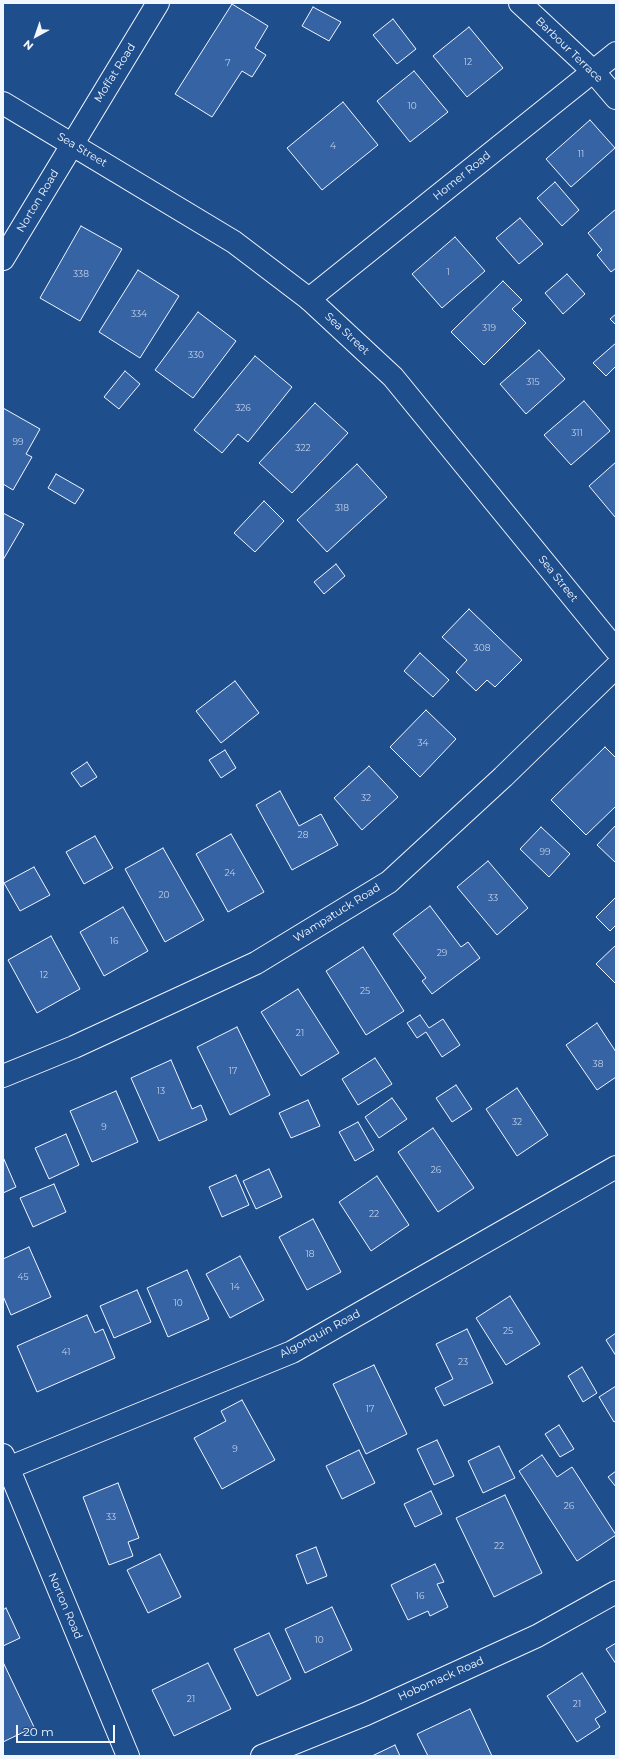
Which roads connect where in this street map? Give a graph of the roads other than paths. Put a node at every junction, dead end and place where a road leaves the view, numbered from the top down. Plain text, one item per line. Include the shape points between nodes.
1 (158, 3) edge
2 (520, 3) edge
3 (616, 53) edge
4 (593, 71) junction
5 (616, 98) edge
6 (3, 103) edge
7 (72, 144) junction
8 (3, 259) edge
9 (309, 299) junction
10 (616, 650) edge
11 (616, 667) edge
12 (3, 1076) edge
13 (616, 1167) edge
14 (6, 1462) edge
15 (616, 1592) edge
16 (128, 1756) edge
17 (262, 1756) edge

1 - 7 street, Moffat Road
2 - 4 street, Barbour Terrace
3 - 4 street, Homer Road
4 - 5 street, Barbour Terrace
4 - 9 street, Homer Road
6 - 7 street, Sea Street
7 - 8 street, Norton Road
7 - 9 street, Sea Street via 234,242
9 - 10 street, Sea Street via 392,376
11 - 12 street, Wampatuck Road via 503,777 389,882 256,964 74,1047
13 - 14 street, Algonquin Road via 292,1352
14 - 16 street, Norton Road
15 - 17 street, Hobomack Road via 530,1639 366,1714

